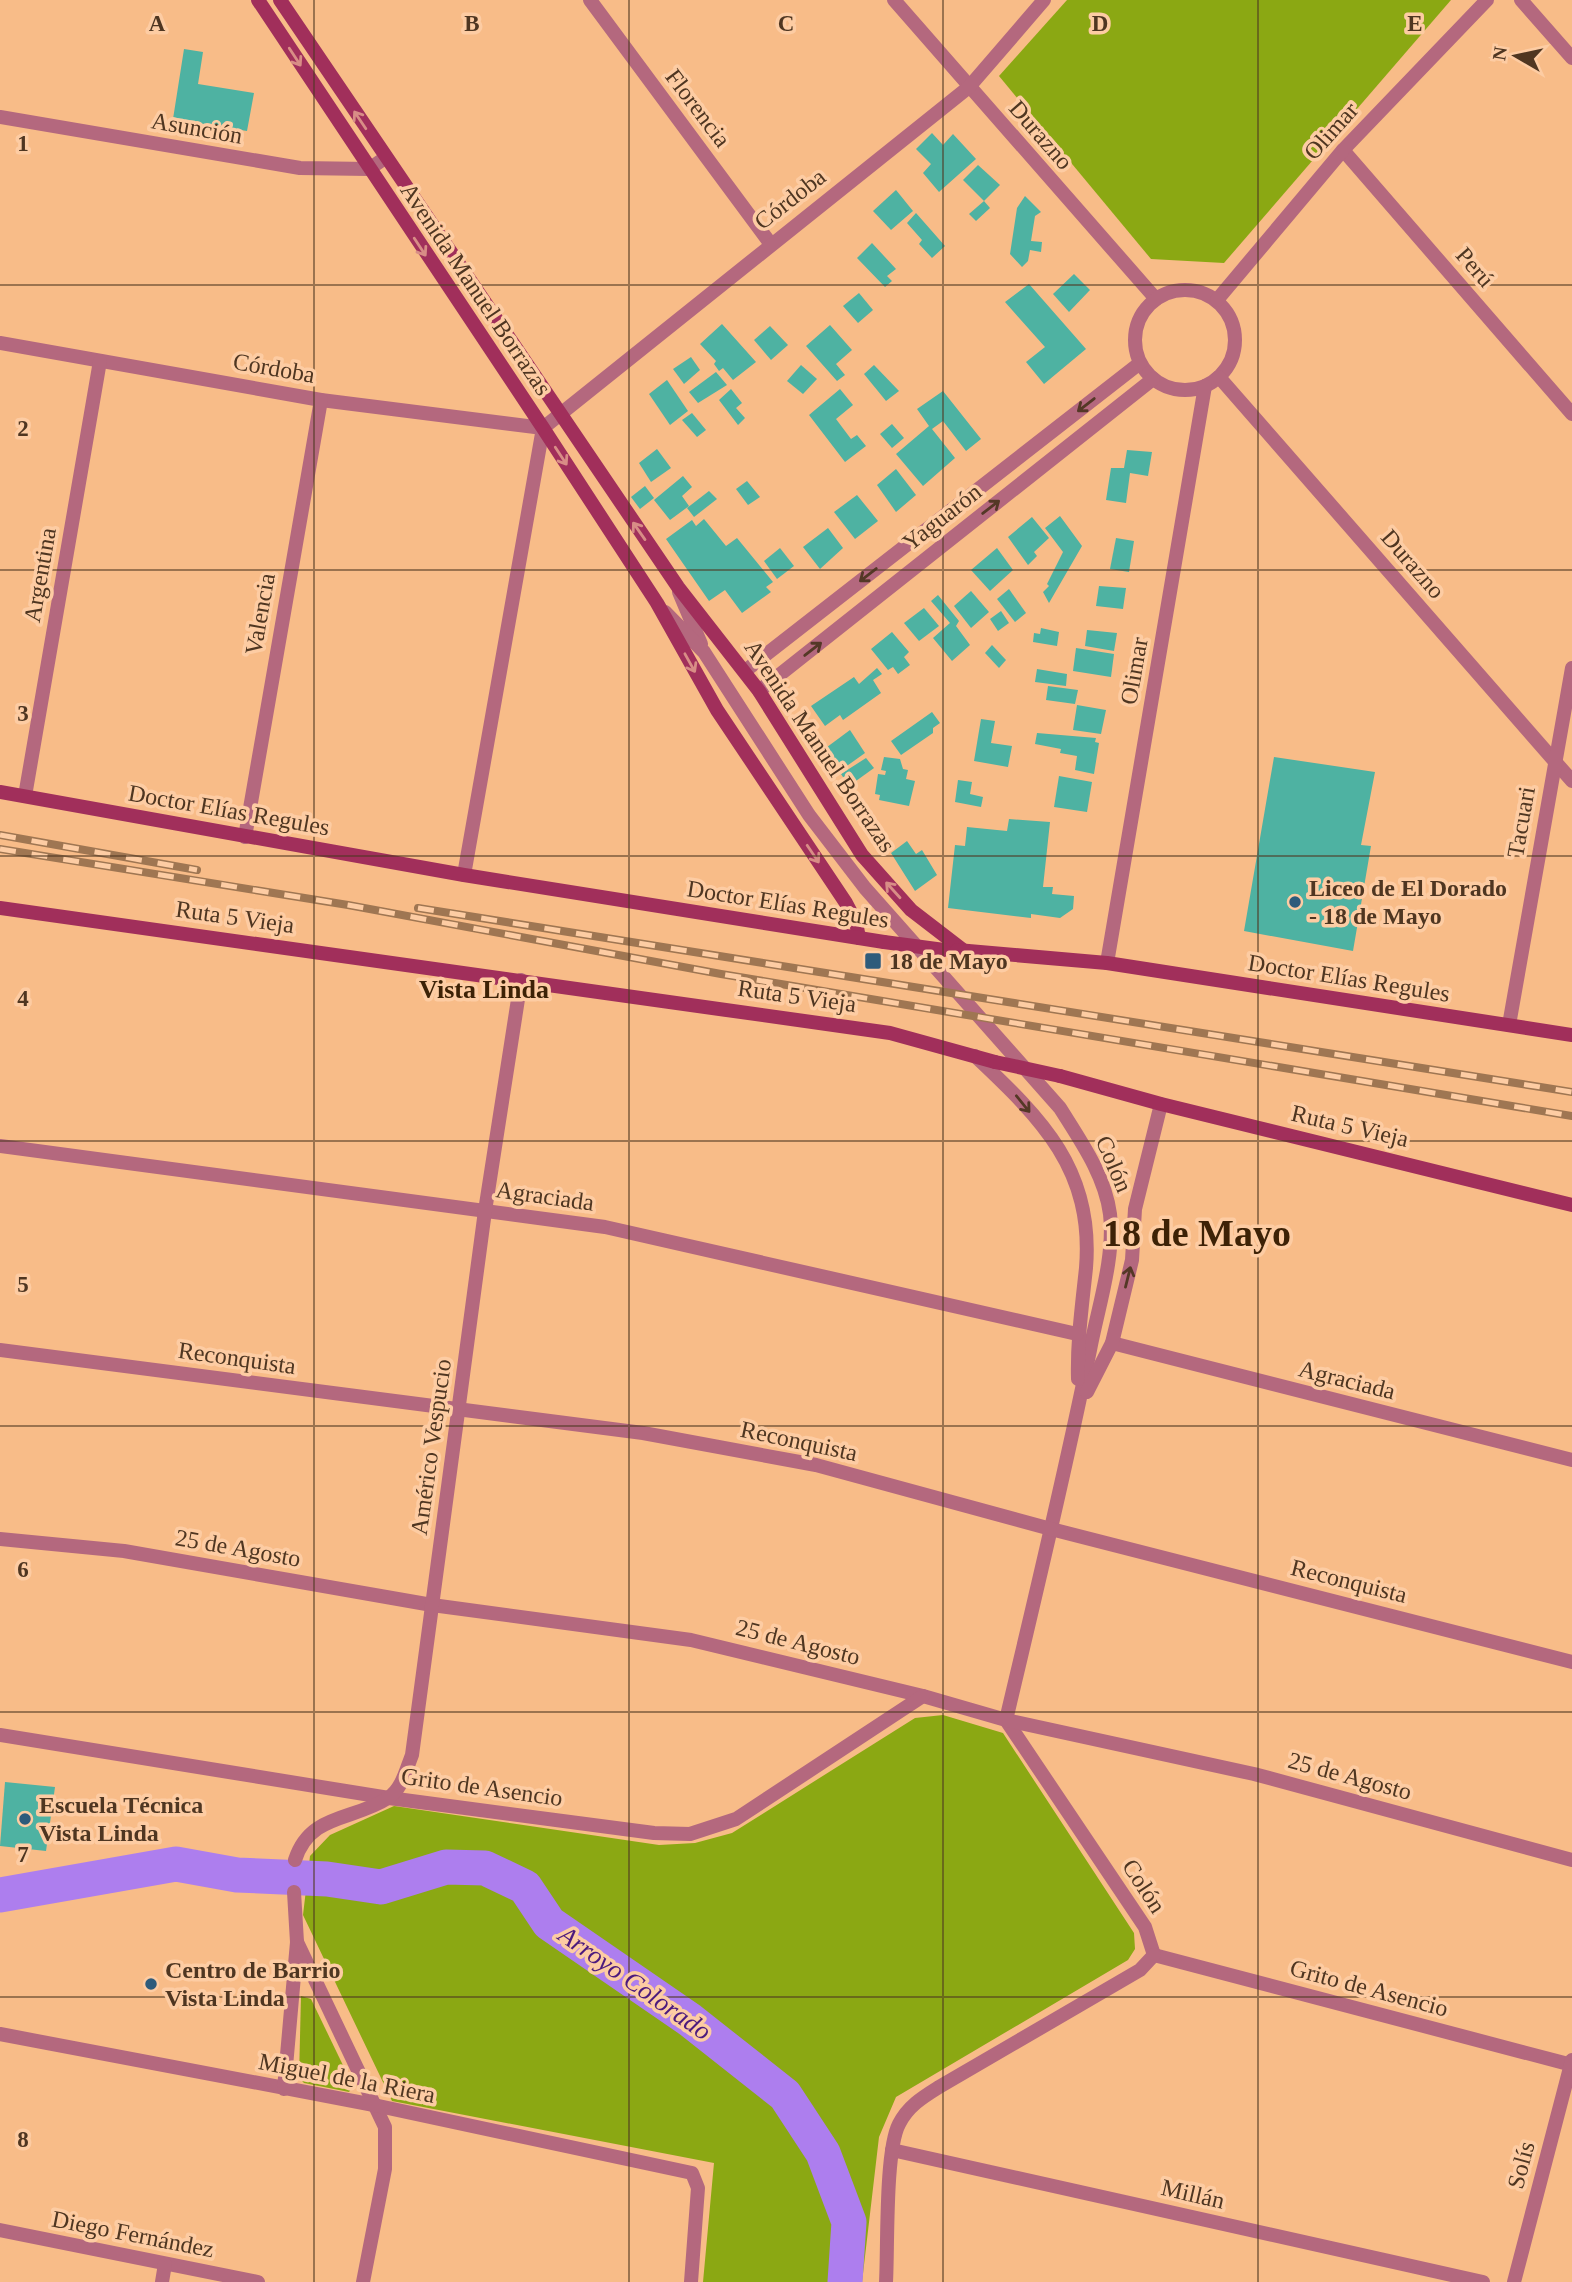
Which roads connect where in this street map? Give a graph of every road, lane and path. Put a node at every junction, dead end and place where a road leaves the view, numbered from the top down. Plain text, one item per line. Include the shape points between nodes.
1 (258, 0) edge
2 (280, 0) edge
3 (590, 0) edge
4 (894, 0) edge
5 (1044, 0) edge
6 (1488, 0) edge
7 (1521, 0) edge
8 (1572, 58) edge
9 (969, 87) junction
10 (0, 117) edge
11 (1343, 150) junction
12 (385, 158) junction
13 (369, 169) junction
14 (770, 243) junction
15 (1156, 299) junction
16 (1217, 300) junction
17 (0, 343) edge
18 (100, 361) junction
19 (1140, 363) junction
20 (1219, 377) junction
21 (1153, 379) junction
22 (1205, 386) junction
23 (321, 400) junction
24 (1572, 414) edge
25 (560, 416) junction
26 (543, 428) junction
27 (678, 587) junction
28 (657, 603) junction
29 (704, 652) junction
30 (1572, 668) edge
31 (745, 671) junction
32 (759, 691) junction
33 (1555, 762) junction
34 (1572, 782) edge
35 (0, 792) edge
36 (25, 796) junction
37 (245, 837) junction
38 (464, 875) junction
39 (0, 908) edge
40 (859, 938) junction
41 (963, 950) junction
42 (1107, 963) junction
43 (521, 980) junction
44 (976, 1012) joint
45 (1509, 1025) junction
46 (1572, 1035) edge
47 (975, 1056) junction
48 (1161, 1104) junction
49 (0, 1146) edge
50 (1572, 1205) edge
51 (485, 1211) junction
52 (1077, 1334) junction
53 (1112, 1343) junction
54 (0, 1350) edge
55 (1078, 1409) junction
56 (459, 1410) junction
57 (1572, 1460) edge
58 (1051, 1529) junction
59 (0, 1539) edge
60 (432, 1605) junction
61 (1572, 1662) edge
62 (923, 1696) junction
63 (1006, 1720) junction
64 (0, 1735) edge
65 (389, 1798) junction
66 (295, 1860) dead end
67 (1572, 1860) edge
68 (294, 1892) dead end
69 (297, 1942) junction
70 (1154, 1955) junction
71 (0, 2034) edge
72 (1572, 2063) edge
73 (284, 2089) junction
74 (374, 2105) junction
75 (892, 2150) junction
76 (0, 2230) edge
77 (165, 2264) junction
78 (162, 2282) edge
79 (258, 2282) edge
80 (363, 2282) edge
81 (691, 2282) edge
82 (886, 2282) edge
83 (1483, 2282) edge
84 (1514, 2282) edge

1 -> 13 street, Avenida Manuel Borrazas
12 -> 2 street, Avenida Manuel Borrazas
3 - 14 street, Florencia
4 - 9 street, Durazno
5 - 9 street, Córdoba
6 - 11 street, Olimar
7 - 8 street
9 - 14 street, Córdoba
9 - 15 street, Durazno
10 - 13 street, Asunción via 300,168
11 - 16 street, Olimar
11 - 24 street, Perú
12 - 13 street
12 - 25 street, Avenida Manuel Borrazas
13 -> 26 street, Avenida Manuel Borrazas
14 - 25 street, Córdoba
15 - 16 street via 1186,290
15 - 19 street via 1140,317 1135,340
16 - 20 street via 1235,329 1230,363
17 - 18 street, Córdoba
18 - 23 street, Córdoba
18 - 36 street, Argentina
19 - 21 street
19 -> 31 street, Yaguarón
20 - 22 street
20 - 33 street, Durazno
21 - 22 street via 1178,389
32 -> 21 street, Yaguarón
22 - 42 street, Olimar
23 - 26 street, Córdoba
23 - 37 street, Valencia
25 - 26 street, Córdoba
27 -> 25 street, Avenida Manuel Borrazas
26 -> 28 street, Avenida Manuel Borrazas
26 - 38 street
27 - 29 street, Avenida Manuel Borrazas
27 - 31 street, Avenida Manuel Borrazas
28 - 29 street, Avenida Manuel Borrazas
28 -> 40 street, Avenida Manuel Borrazas via 717,710 846,903
29 - 44 street, Avenida Manuel Borrazas via 817,826 865,888
30 - 33 street, Tacuari
31 - 32 street, Avenida Manuel Borrazas
41 -> 32 street, Avenida Manuel Borrazas via 911,910 862,855
33 - 34 street, Durazno
33 - 45 street, Tacuari
35 - 36 street, Doctor Elías Regules
36 - 37 street, Doctor Elías Regules
37 - 38 street, Doctor Elías Regules
38 - 40 street, Doctor Elías Regules
39 - 43 street, Ruta 5 Vieja
40 - 41 street, Doctor Elías Regules, bridge
41 - 42 street, Doctor Elías Regules
42 - 45 street, Doctor Elías Regules
43 - 47 street, Ruta 5 Vieja via 890,1033
43 - 51 street, Américo Vespucio
44 - 55 street, Colón via 1060,1108 1085,1147 1110,1214 1109,1253
45 - 46 street, Doctor Elías Regules
47 - 48 street, Ruta 5 Vieja, bridge
47 -> 52 street, Colón via 1013,1091 1051,1138 1069,1163 1083,1199 1086,1267
48 - 50 street, Ruta 5 Vieja
53 -> 48 street, Colón via 1132,1260 1135,1209
49 - 51 street, Agraciada
51 - 52 street, Agraciada via 605,1227
51 - 56 street, Américo Vespucio
52 - 55 street, Colón
53 - 55 street, Colón
53 - 57 street, Agraciada
54 - 56 street, Reconquista
55 - 58 street, Colón
56 - 58 street, Reconquista via 643,1433 816,1465
56 - 60 street, Américo Vespucio
58 - 61 street, Reconquista
58 - 63 street, Colón
59 - 60 street, 25 de Agosto via 124,1551
60 - 62 street, 25 de Agosto via 691,1640
60 - 65 street, Américo Vespucio via 412,1755 402,1782
62 - 63 street, 25 de Agosto
62 - 65 street, Grito de Asencio via 736,1819 690,1834
63 - 67 street, 25 de Agosto via 1254,1774
63 - 70 street, Colón via 1145,1927
64 - 65 street, Grito de Asencio
65 - 66 street via 312,1830
68 - 69 street
69 - 73 street
69 - 74 street
70 - 72 street, Grito de Asencio
70 - 75 street via 1140,1970 916,2102 897,2126
71 - 73 street, Miguel de la Riera
72 - 84 street, Solís
73 - 74 street, Miguel de la Riera
74 - 80 street via 385,2127 385,2169
74 - 81 street, Miguel de la Riera via 692,2173 698,2188
75 - 82 street
75 - 83 street, Millán
76 - 77 street, Diego Fernández
77 - 78 street
77 - 79 street, Diego Fernández

